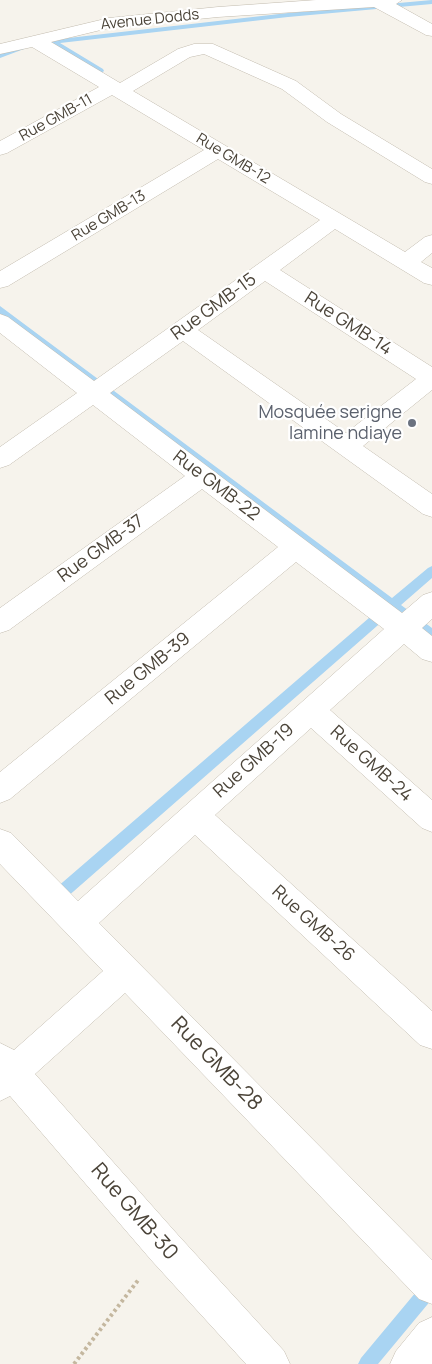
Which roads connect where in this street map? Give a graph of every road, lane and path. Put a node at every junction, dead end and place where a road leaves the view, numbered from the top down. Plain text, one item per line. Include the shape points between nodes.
1 (385, 1) edge
2 (432, 30) edge
3 (34, 40) junction
4 (0, 49) edge
5 (116, 89) junction
6 (0, 149) edge
7 (218, 150) junction
8 (432, 178) edge
9 (334, 220) junction
10 (432, 242) edge
11 (406, 262) junction
12 (264, 270) junction
13 (432, 278) edge
14 (0, 281) edge
15 (0, 322) edge
16 (183, 330) junction
17 (432, 378) edge
18 (93, 392) junction
19 (346, 446) junction
20 (0, 459) edge
21 (202, 476) junction
22 (432, 507) edge
23 (296, 547) junction
24 (432, 603) edge
25 (0, 622) edge
26 (403, 629) junction
27 (432, 651) edge
28 (311, 710) junction
29 (0, 790) edge
30 (194, 815) junction
31 (432, 818) edge
32 (0, 842) edge
33 (77, 922) junction
34 (125, 972) junction
35 (432, 1033) edge
36 (4, 1072) edge
37 (165, 1248) junction
38 (432, 1286) edge
39 (432, 1336) edge
40 (74, 1364) edge
41 (271, 1364) edge
42 (409, 1364) edge

1 - 2 street
1 - 3 street, Avenue Dodds via 108,23
3 - 4 street, Avenue Dodds
3 - 5 street, Rue GMB-12
5 - 6 street, Rue GMB-11
5 - 7 street, Rue GMB-12
5 - 8 street, Rue GMB-11 via 194,49 207,48 289,85 334,118
7 - 9 street, Rue GMB-12
7 - 14 street, Rue GMB-13
9 - 11 street, Rue GMB-12
9 - 12 street, Rue GMB-15
10 - 11 street
11 - 13 street, Rue GMB-12
12 - 16 street, Rue GMB-15
12 - 17 street, Rue GMB-14
15 - 18 street, Rue GMB-22
16 - 18 street, Rue GMB-15
16 - 19 street
17 - 19 street
18 - 20 street, Rue GMB-15
18 - 21 street, Rue GMB-22
19 - 22 street
21 - 23 street, Rue GMB-22
21 - 25 street, Rue GMB-37
23 - 26 street, Rue GMB-22
23 - 29 street, Rue GMB-39
24 - 26 street, Rue GMB-19
26 - 27 street, Rue GMB-22
26 - 28 street, Rue GMB-19
28 - 30 street, Rue GMB-19
28 - 31 street, Rue GMB-24
30 - 33 street, Rue GMB-19
30 - 35 street, Rue GMB-26
32 - 33 street, Rue GMB-28
33 - 34 street, Rue GMB-28
34 - 36 street
34 - 38 street, Rue GMB-28
36 - 37 street, Rue GMB-30
37 - 40 path
37 - 41 street, Rue GMB-30
39 - 42 street

